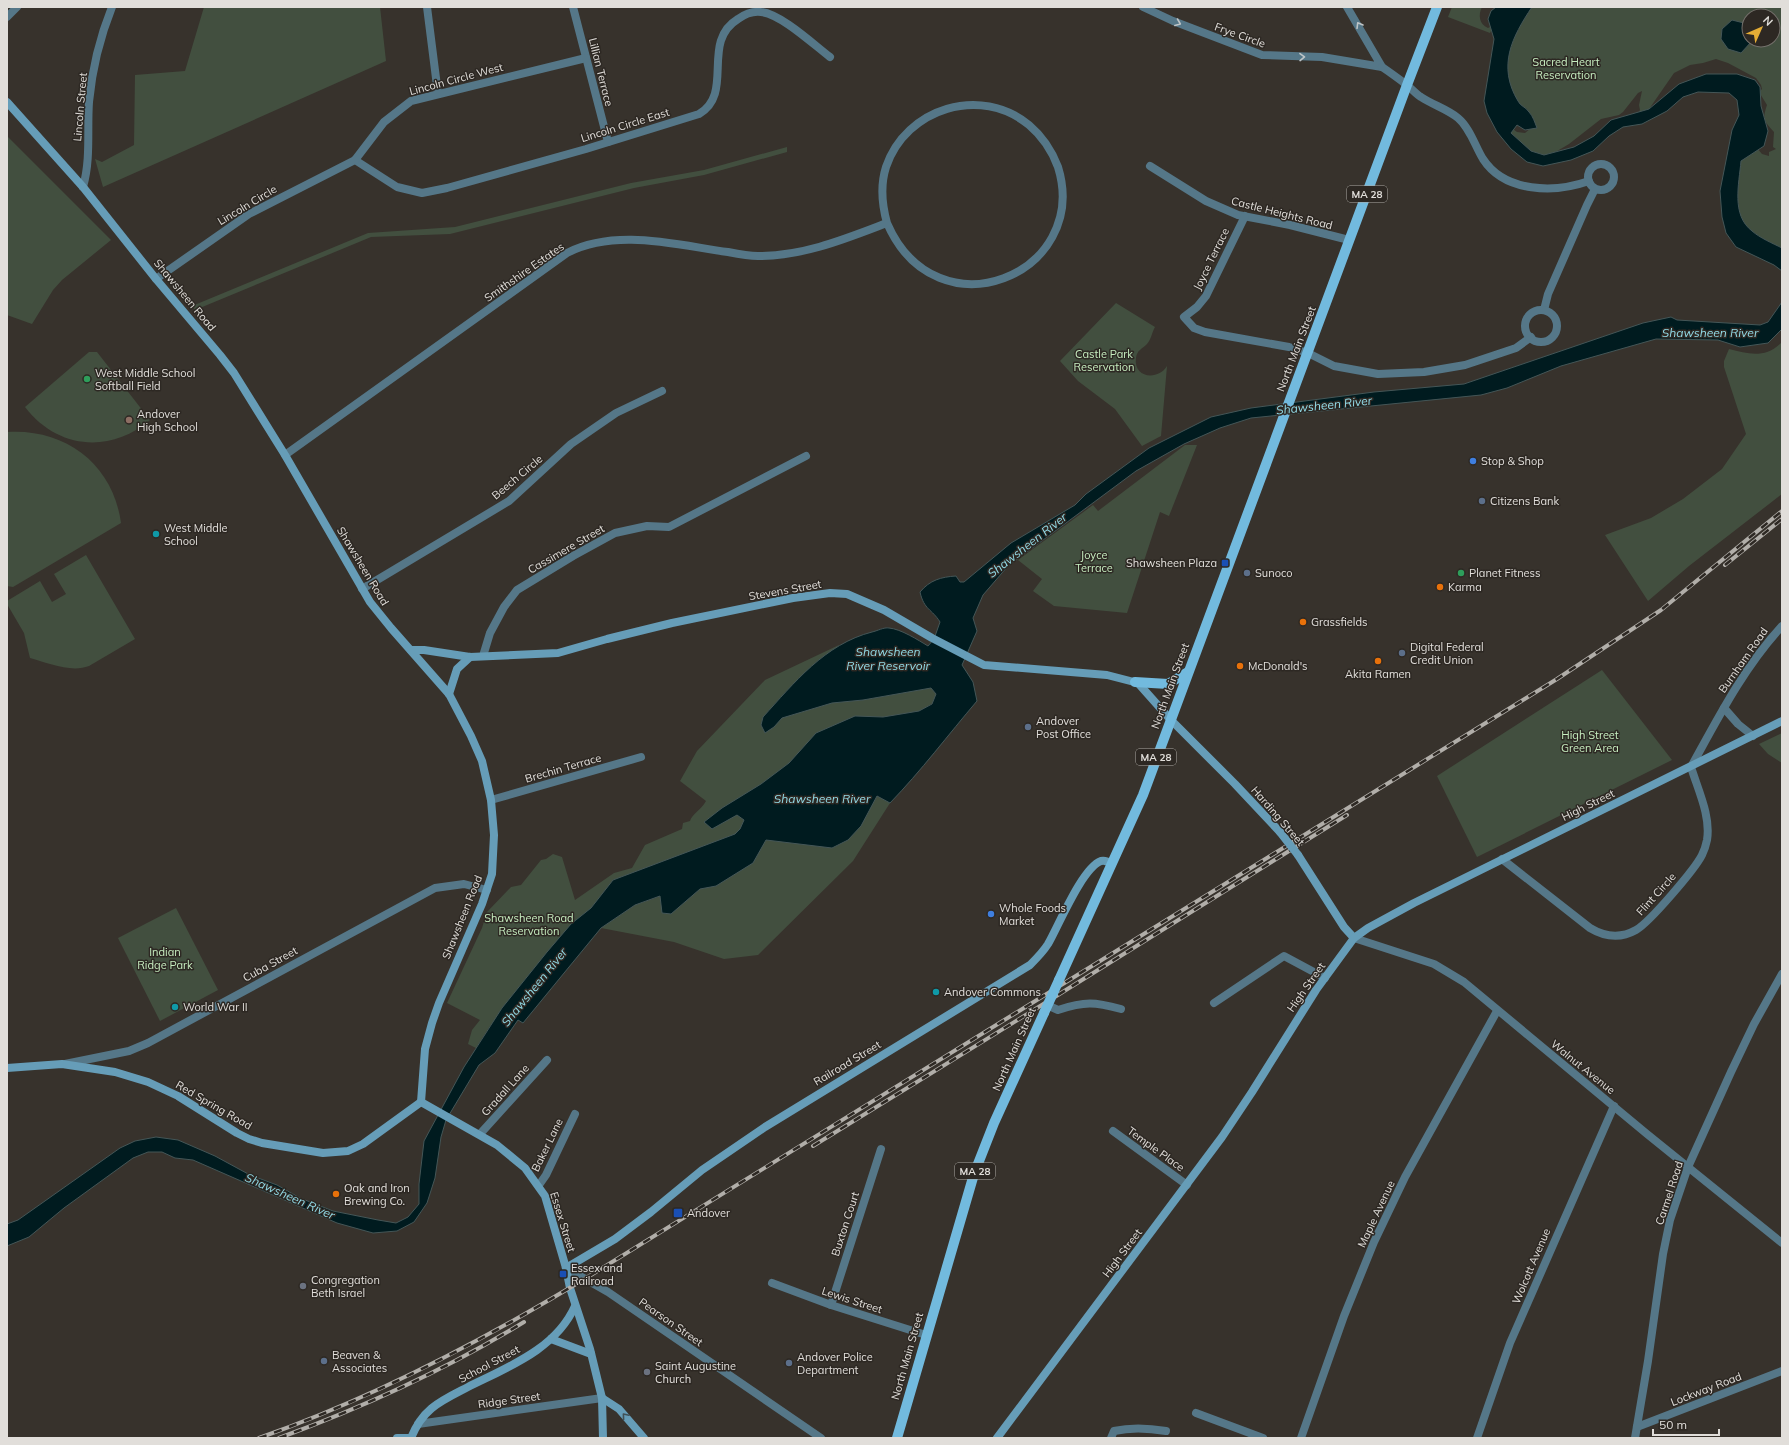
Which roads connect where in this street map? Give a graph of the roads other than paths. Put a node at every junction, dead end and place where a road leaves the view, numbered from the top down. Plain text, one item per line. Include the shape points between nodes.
1 (17, 7) edge
2 (112, 7) edge
3 (427, 7) edge
4 (573, 7) edge
5 (1143, 7) edge
6 (1347, 7) edge
7 (1437, 7) edge
8 (7, 17) edge
9 (830, 56) dead end
10 (586, 58) junction
11 (1382, 67) junction
12 (1407, 85) junction
13 (438, 94) junction
14 (7, 102) edge
15 (608, 142) junction
16 (355, 160) junction
17 (1150, 166) dead end
18 (1589, 181) junction
19 (83, 186) junction
20 (1595, 189) junction
21 (1244, 216) junction
22 (887, 223) junction
23 (1349, 240) junction
24 (156, 279) junction
25 (1544, 310) junction
26 (1531, 337) junction
27 (1308, 353) junction
28 (662, 391) dead end
29 (285, 455) junction
30 (806, 456) dead end
31 (362, 589) junction
32 (1782, 626) edge
33 (411, 650) junction
34 (483, 656) junction
35 (470, 657) junction
36 (1188, 672) junction
37 (1135, 682) junction
38 (450, 694) junction
39 (1724, 708) junction
40 (1170, 720) junction
41 (1782, 721) edge
42 (1753, 736) junction
43 (641, 758) dead end
44 (1691, 767) junction
45 (491, 800) junction
46 (1502, 859) junction
47 (1112, 864) junction
48 (487, 890) junction
49 (1354, 938) junction
50 (1782, 974) edge
51 (1325, 978) junction
52 (1214, 1003) dead end
53 (1045, 1009) junction
54 (1121, 1009) dead end
55 (1497, 1011) junction
56 (546, 1060) dead end
57 (62, 1064) junction
58 (7, 1068) edge
59 (421, 1102) junction
60 (1614, 1106) junction
61 (575, 1114) dead end
62 (1112, 1131) dead end
63 (480, 1134) junction
64 (881, 1149) dead end
65 (1688, 1167) junction
66 (538, 1185) junction
67 (1187, 1185) junction
68 (1782, 1243) edge
69 (566, 1268) junction
70 (772, 1283) dead end
71 (831, 1305) junction
72 (575, 1306) junction
73 (926, 1335) junction
74 (551, 1339) junction
75 (591, 1354) junction
76 (1782, 1371) edge
77 (602, 1398) junction
78 (1196, 1413) dead end
79 (418, 1424) junction
80 (1637, 1427) junction
81 (1166, 1431) dead end
82 (397, 1438) edge
83 (410, 1438) edge
84 (602, 1438) edge
85 (644, 1438) edge
86 (821, 1438) edge
87 (897, 1438) edge
88 (997, 1438) edge
89 (1110, 1438) edge
90 (1263, 1438) edge
91 (1301, 1438) edge
92 (1477, 1438) edge
93 (1635, 1438) edge

1 - 8 street
2 - 19 street, Lincoln Street via 105,24 94,70 89,101 88,172
3 - 13 street
4 - 10 street, Lillian Terrace
5 -> 11 street, Frye Circle via 1262,55 1322,57
11 -> 6 street, Frye Circle
7 - 12 main road, North Main Street / MA 28
9 - 15 street, Lincoln Circle East via 774,16 760,12 745,15 726,28 720,39 716,91 714,100 708,108 699,114
10 - 13 street, Lincoln Circle West
10 - 15 street, Lillian Terrace
11 - 12 street, Frye Circle
12 - 18 street, Frye Circle via 1422,98 1459,119 1469,131 1488,166 1503,177 1533,188 1570,187
12 - 23 main road, North Main Street / MA 28
13 - 16 street, Lincoln Circle West via 411,101 384,122
14 - 19 main road, Shawsheen Road
15 - 16 street, Lincoln Circle East via 422,193 397,187
16 - 24 street, Lincoln Circle via 249,214
17 - 21 street, Castle Heights Road via 1221,209
18 - 20 street
18 - 20 street via 1588,173 1595,165 1603,164 1611,168 1614,177 1611,185 1604,190
19 - 24 main road, Shawsheen Road
20 - 25 street via 1548,294
21 - 23 street, Castle Heights Road
21 - 27 street, Joyce Terrace via 1206,296 1184,317 1194,328 1206,332 1289,346
22 - 22 street via 883,181 891,154 913,127 943,109 985,106 1012,114 1035,131 1052,153 1058,166 1061,208 1053,235 1036,258 1020,271 1001,280 959,283 932,275 909,259 896,242
22 - 29 street, Smithshire Estates via 824,247 758,256 629,240 596,242 577,248
23 - 27 main road, North Main Street / MA 28
24 - 29 main road, Shawsheen Road via 220,355
25 - 26 street via 1535,311 1528,317 1526,326
25 - 26 street via 1554,316 1557,322 1556,331 1545,341
26 - 27 street via 1516,348 1466,365 1438,371 1378,374 1356,371 1324,362
27 - 36 main road, North Main Street / MA 28
28 - 31 street, Beech Circle via 616,414 571,444 509,501
29 - 31 main road, Shawsheen Road
30 - 34 street, Cassimere Street via 669,527 647,526 615,533 546,571 517,590 504,607 490,633
31 - 33 main road, Shawsheen Road via 378,613
32 - 39 street, Burnham Road via 1756,658
33 - 35 main road, Stevens Street
33 - 38 main road, Shawsheen Road
34 - 35 main road, Stevens Street
34 - 37 main road, Stevens Street via 558,653 672,623 830,593 853,595 867,601 984,665 1107,675
35 - 38 main road via 457,669
36 - 37 main road via 1168,684
36 - 40 main road, North Main Street / MA 28
37 - 40 main road, Stevens Street
38 - 45 main road, Shawsheen Road via 482,761
39 - 42 street, Burnham Road
39 - 44 street, Burnham Road
40 - 47 main road, North Main Street / MA 28 via 1143,795
40 - 49 main road, Harding Street, bridge via 1280,832
41 - 42 main road, High Street
42 - 44 main road, High Street
43 - 45 street, Brechin Terrace
44 - 46 main road, High Street
44 - 46 street, Flint Circle via 1707,824 1703,854 1684,879 1636,930 1610,936 1601,934
45 - 48 main road, Shawsheen Road via 494,854
46 - 49 main road, High Street via 1414,903
47 - 53 main road, North Main Street / MA 28, bridge
47 - 69 main road, Railroad Street via 1104,860 1092,868 1077,887 1048,944 1030,965 765,1127 702,1170 615,1239
48 - 57 street, Cuba Street via 464,884 435,888 148,1043 129,1050
48 - 59 main road, Shawsheen Road via 432,1023 425,1049
49 - 51 main road, High Street
49 - 55 street, Walnut Avenue via 1439,967 1464,982
50 - 65 street, Carmel Road via 1748,1038
51 - 52 street via 1284,956
51 - 67 main road, High Street via 1252,1092
53 - 54 street via 1058,1010 1077,1004 1097,1003
53 - 73 main road, North Main Street / MA 28 via 989,1134 974,1174
55 - 60 street, Walnut Avenue
55 - 91 street, Maple Avenue via 1412,1163 1374,1242 1344,1316
56 - 63 street, Gradall Lane
57 - 58 main road, Red Spring Road
57 - 59 main road, Red Spring Road via 115,1072 148,1082 178,1096 249,1139 323,1153 348,1151 363,1144
59 - 63 main road, Essex Street
60 - 65 street, Walnut Avenue
60 - 92 street, Wolcott Avenue via 1513,1336
61 - 66 street, Baker Lane via 546,1175
62 - 67 street, Temple Place
63 - 66 main road, Essex Street via 521,1164
64 - 71 street, Buxton Court
65 - 68 street, Walnut Avenue
65 - 80 street, Carmel Road via 1670,1220 1663,1254
66 - 69 main road, Essex Street via 551,1212
67 - 88 main road, High Street
69 - 72 main road, Essex Street
69 - 86 street, Pearson Street via 608,1292
70 - 71 street, Lewis Street
71 - 73 street, Lewis Street
72 - 74 main road, School Street
72 - 75 main road, Essex Street
73 - 87 main road, North Main Street / MA 28
74 - 75 main road
74 - 79 main road, School Street via 501,1371 437,1403
75 - 77 main road, Essex Street
76 - 80 street, Lockway Road
77 - 79 street, Ridge Street
77 - 84 main road, Essex Street
85 -> 77 main road via 619,1409
78 - 90 street
79 - 83 main road, School Street
80 - 93 street, Carmel Road
81 - 89 street via 1125,1428 1114,1431
82 - 83 main road

